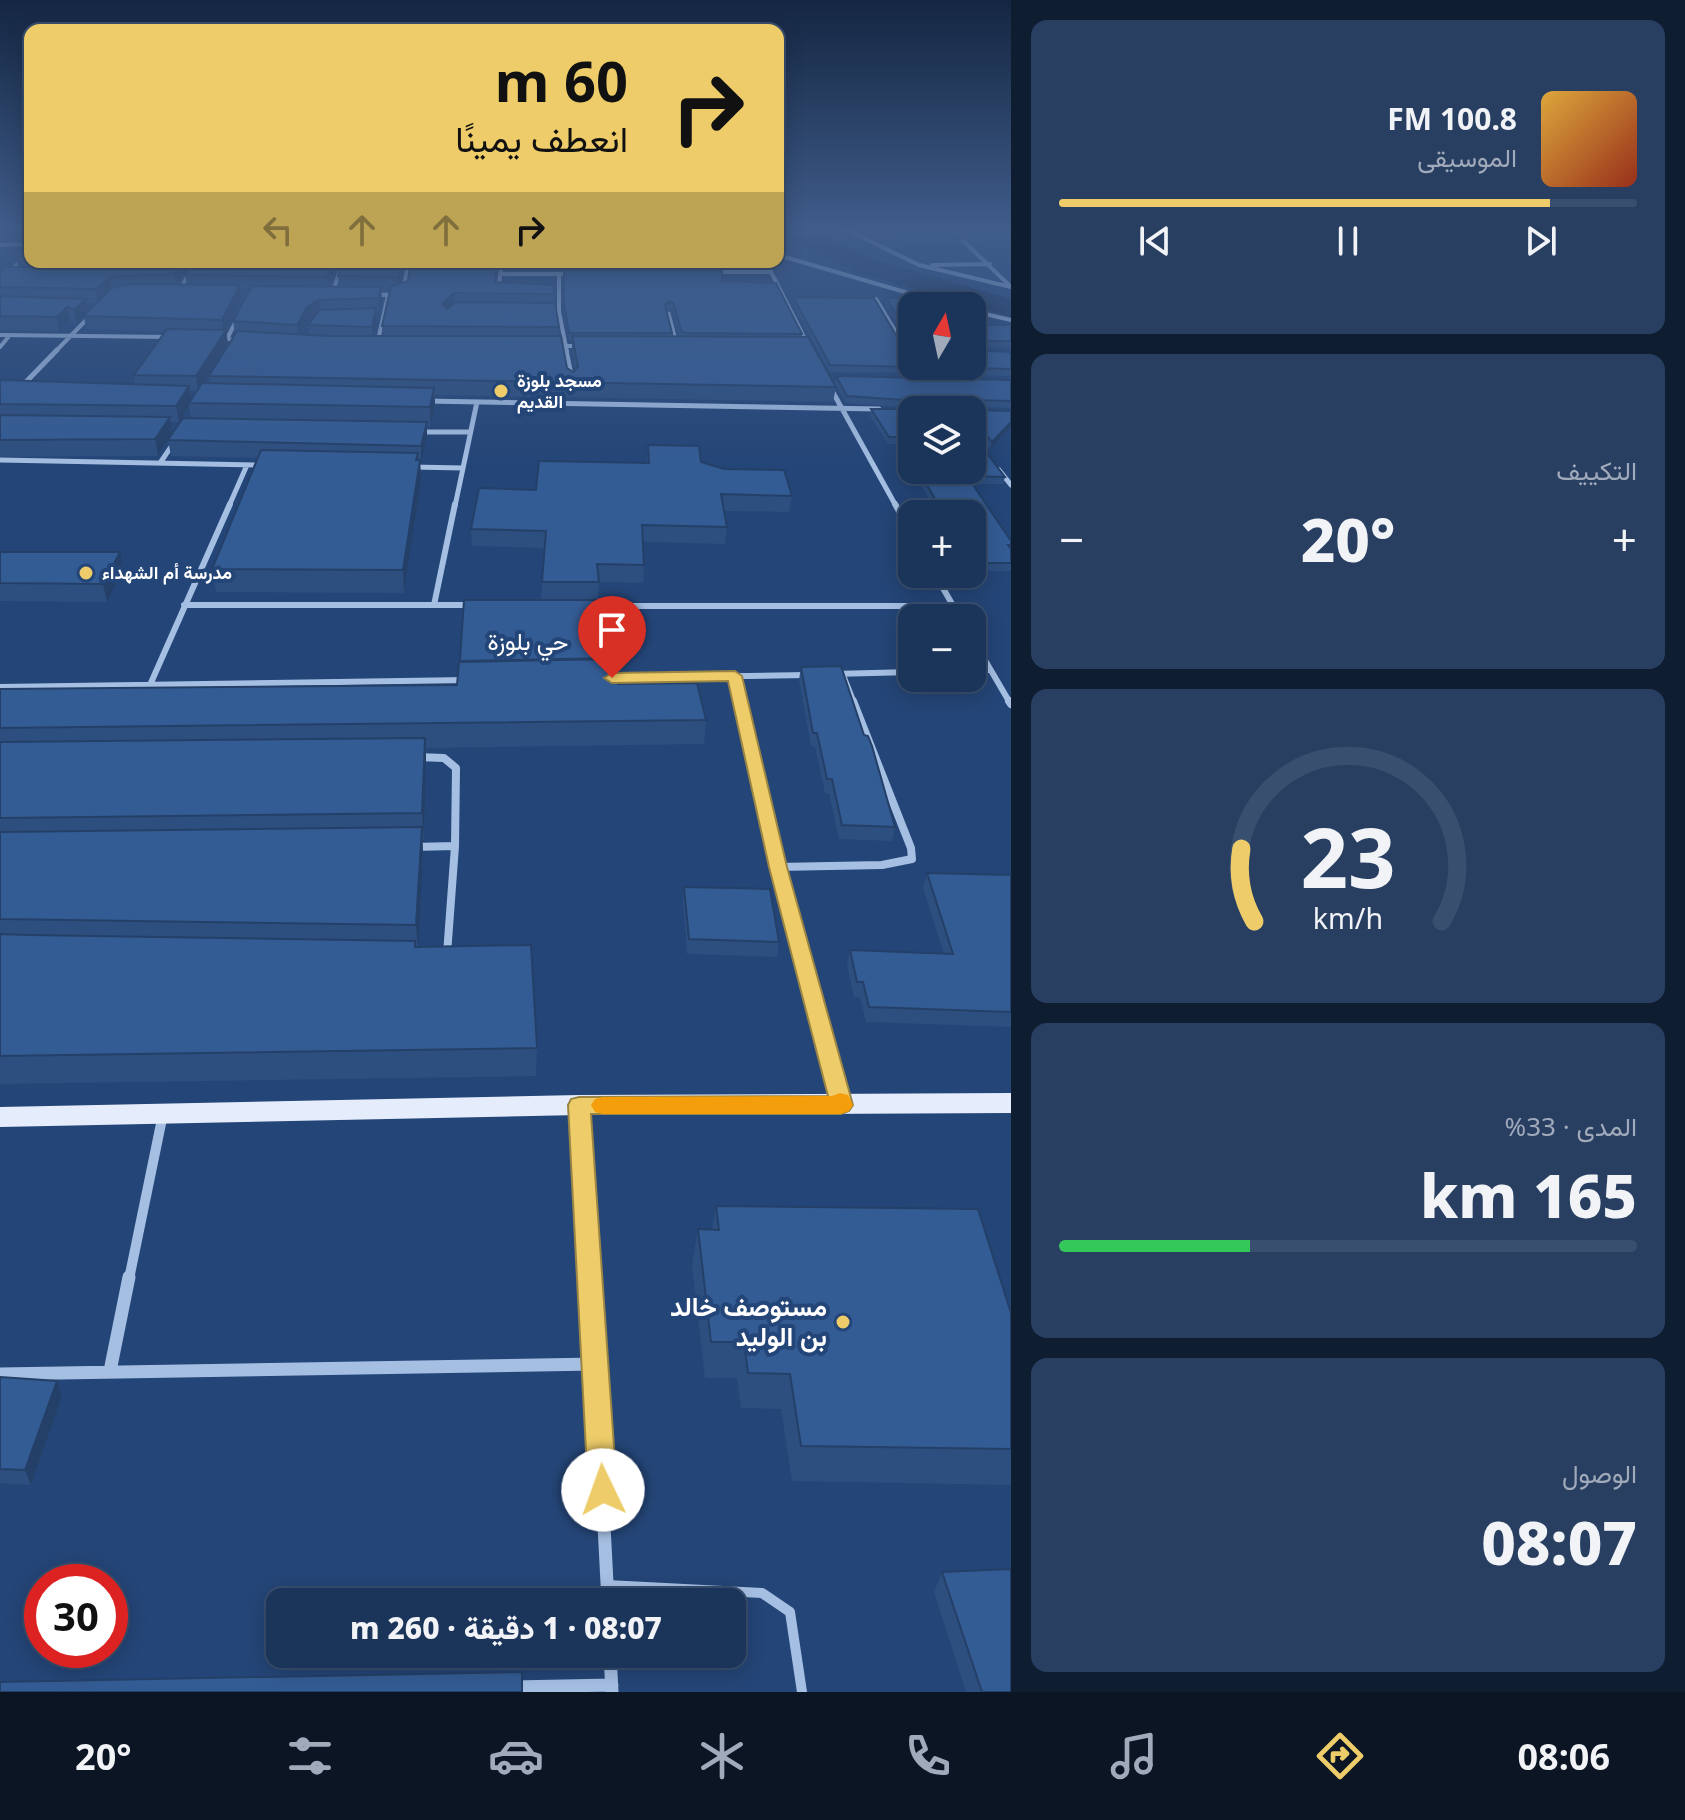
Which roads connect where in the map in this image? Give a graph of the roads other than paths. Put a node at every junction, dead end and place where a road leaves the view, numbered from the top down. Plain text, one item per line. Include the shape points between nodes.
1 (97, 309) edge
2 (385, 309) edge
3 (559, 309) edge
4 (790, 309) edge
5 (882, 309) edge
6 (669, 313) edge
7 (986, 314) edge
8 (239, 316) edge
9 (1011, 320) edge
10 (891, 324) junction
11 (898, 325) edge
12 (898, 334) edge
13 (0, 335) edge
14 (10, 335) junction
15 (72, 335) junction
16 (181, 337) edge
17 (212, 339) edge
18 (227, 339) junction
19 (236, 340) junction
20 (249, 341) edge
21 (392, 345) edge
22 (548, 346) edge
23 (564, 346) junction
24 (594, 346) edge
25 (0, 347) edge
26 (670, 347) edge
27 (685, 347) joint
28 (794, 347) edge
29 (810, 347) junction
30 (228, 354) edge
31 (815, 357) edge
32 (825, 377) edge
33 (572, 382) edge
34 (30, 393) edge
35 (423, 401) edge
36 (477, 402) junction
37 (841, 408) junction
38 (884, 410) edge
39 (182, 430) edge
40 (405, 432) edge
41 (469, 432) junction
42 (0, 460) edge
43 (992, 460) edge
44 (160, 463) junction
45 (247, 465) junction
46 (278, 466) edge
47 (401, 467) edge
48 (463, 468) junction
49 (1011, 485) edge
50 (898, 509) edge
51 (184, 605) junction
52 (434, 605) junction
53 (481, 605) edge
54 (591, 606) edge
55 (898, 606) edge
56 (986, 663) edge
57 (986, 670) edge
58 (990, 670) junction
59 (898, 672) edge
60 (828, 674) edge
61 (843, 674) junction
62 (812, 675) edge
63 (735, 676) junction
64 (593, 678) edge
65 (482, 680) edge
66 (150, 685) junction
67 (0, 687) edge
68 (1011, 704) edge
69 (402, 757) edge
70 (455, 846) junction
71 (408, 847) edge
72 (778, 867) junction
73 (429, 960) edge
74 (1011, 1103) edge
75 (579, 1105) junction
76 (841, 1105) junction
77 (163, 1114) junction
78 (0, 1117) edge
79 (597, 1364) junction
80 (110, 1371) junction
81 (0, 1374) edge
82 (607, 1585) junction
83 (607, 1588) edge
84 (611, 1668) edge
85 (503, 1687) edge
86 (612, 1689) edge
87 (802, 1692) edge

1 - 15 street
2 - 21 street via 377,345
3 - 23 street
4 - 29 street
5 - 10 street
6 - 27 lane via 676,342
7 - 9 street
8 - 18 street
10 - 11 street
10 - 12 street
13 - 14 street
14 - 15 street
14 - 25 street
15 - 16 street
15 - 34 street via 16,392
17 - 18 street
18 - 19 street
19 - 20 street
19 - 30 street
22 - 23 street
23 - 24 street
23 - 33 street
26 - 27 street
28 - 29 street
29 - 31 street
32 - 37 street
35 - 36 street
36 - 37 street
36 - 41 street
37 - 38 street
37 - 50 street
39 - 44 street
40 - 41 street
41 - 48 street
42 - 44 street
43 - 49 street
44 - 45 street
45 - 46 street
45 - 51 street
47 - 48 street
48 - 52 street
51 - 52 street
51 - 66 street
52 - 53 street
54 - 55 street
56 - 58 street
57 - 58 street
58 - 68 street
59 - 61 street
60 - 61 street
61 - 72 street via 912,859 882,865
62 - 63 street
63 - 64 street
63 - 72 street
65 - 66 street
66 - 67 street
69 - 70 street via 444,758 456,768
70 - 71 street
70 - 73 street via 449,952
72 - 76 street
74 - 76 main road
75 - 76 main road
75 - 77 main road
75 - 79 street
77 - 78 main road
77 - 80 street
79 - 80 street
79 - 82 street
80 - 81 street
82 - 83 street
82 - 87 lane via 762,1593 790,1612
84 - 86 street
85 - 86 street

